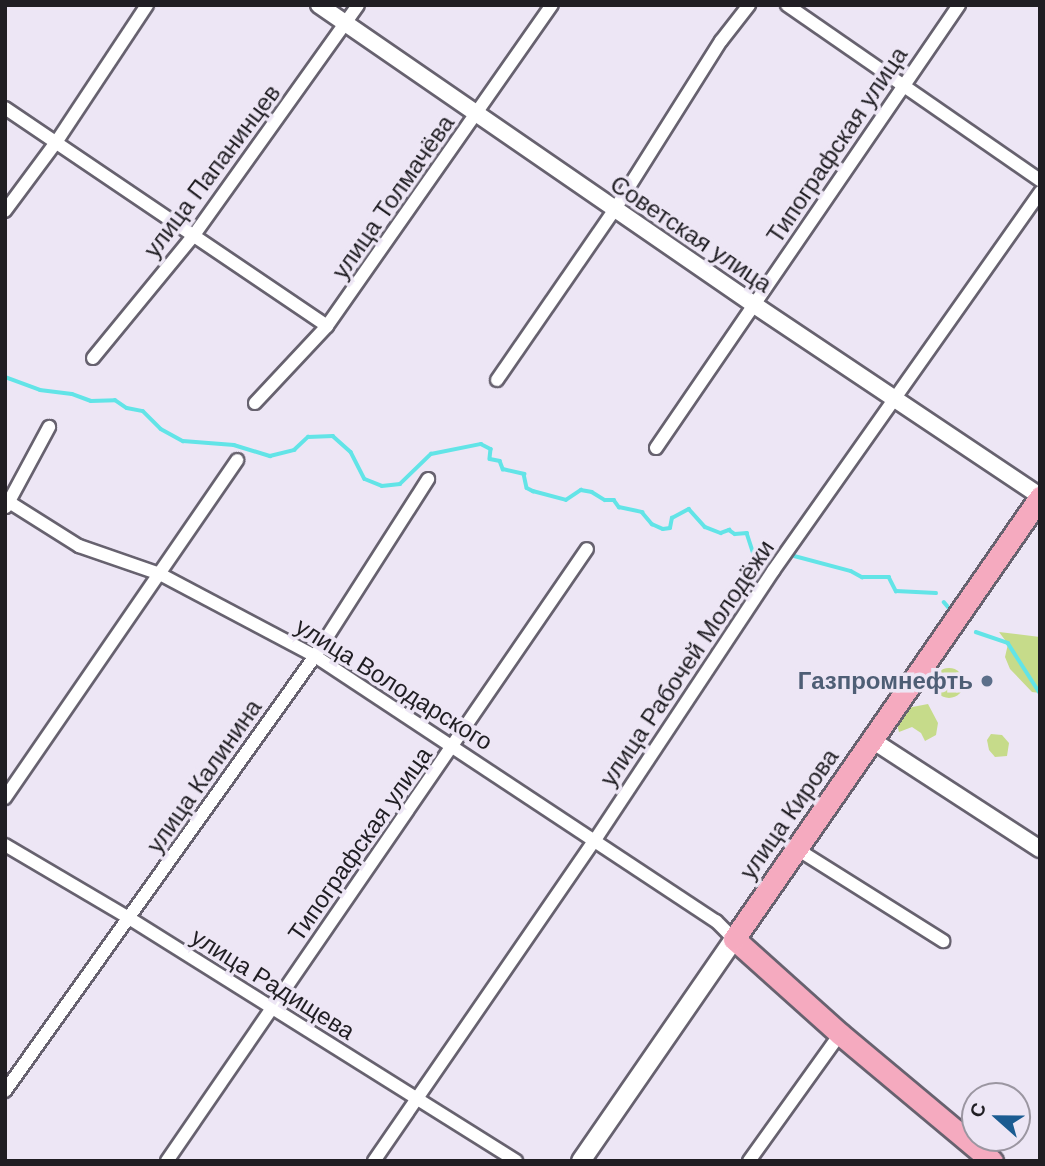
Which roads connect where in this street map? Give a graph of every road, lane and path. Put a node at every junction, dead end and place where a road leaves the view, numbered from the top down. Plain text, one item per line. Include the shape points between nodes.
1 (147, 5) edge
2 (318, 5) edge
3 (359, 5) edge
4 (552, 5) edge
5 (749, 5) edge
6 (787, 5) edge
7 (959, 5) edge
8 (347, 24) junction
9 (903, 85) junction
10 (5, 108) edge
11 (478, 115) junction
12 (57, 141) junction
13 (1040, 180) edge
14 (1040, 192) edge
15 (615, 209) junction
16 (5, 211) edge
17 (194, 234) junction
18 (753, 304) junction
19 (327, 326) junction
20 (93, 358) dead end
21 (497, 380) dead end
22 (896, 398) junction
23 (255, 403) dead end
24 (49, 427) dead end
25 (656, 448) dead end
26 (237, 460) dead end
27 (428, 479) dead end
28 (1040, 497) edge
29 (7, 505) edge
30 (587, 549) dead end
31 (160, 574) junction
32 (315, 656) junction
33 (872, 740) junction
34 (454, 745) junction
35 (5, 798) edge
36 (595, 840) junction
37 (5, 845) edge
38 (797, 849) junction
39 (1040, 849) edge
40 (129, 918) junction
41 (734, 939) junction
42 (943, 941) dead end
43 (272, 1008) junction
44 (840, 1034) junction
45 (5, 1091) edge
46 (417, 1101) junction
47 (167, 1161) edge
48 (374, 1161) edge
49 (516, 1161) edge
50 (581, 1161) edge
51 (749, 1161) edge
52 (992, 1161) edge

1 - 12 street
2 - 8 street, Советская улица
3 - 8 street, улица Папанинцев
4 - 11 street, улица Толмачёва
5 - 15 street via 721,41
6 - 9 street
7 - 9 street, Типографская улица
8 - 11 street, Советская улица
8 - 17 street, улица Папанинцев
9 - 13 street
9 - 18 street, Типографская улица
10 - 12 street
11 - 15 street, Советская улица
11 - 19 street, улица Толмачёва
12 - 16 street
12 - 17 street
14 - 22 street, улица Рабочей Молодёжи
15 - 18 street, Советская улица
15 - 21 street
17 - 19 street
17 - 20 street, улица Папанинцев
18 - 22 street, Советская улица
18 - 25 street, Типографская улица
19 - 23 street, улица Толмачёва
22 - 28 street, Советская улица
22 - 36 street, улица Рабочей Молодёжи via 773,571
24 - 29 street
26 - 31 street
27 - 32 street, улица Калинина
28 - 33 main road, улица Кирова
29 - 31 street, улица Володарского via 79,545
30 - 34 street, Типографская улица
31 - 32 street, улица Володарского
31 - 35 street
32 - 34 street, улица Володарского
32 - 40 street, улица Калинина
33 - 38 main road, улица Кирова
33 - 39 street
34 - 36 street, улица Володарского
34 - 43 street, Типографская улица
36 - 41 street, улица Володарского via 716,920
36 - 46 street, улица Рабочей Молодёжи
37 - 40 street, улица Радищева
38 - 41 main road, улица Кирова
38 - 42 street
40 - 43 street, улица Радищева
40 - 45 street, улица Калинина
41 - 44 main road
41 - 50 main road, улица Кирова
43 - 46 street, улица Радищева
43 - 47 street, Типографская улица
44 - 51 street
44 - 52 main road
46 - 48 street, улица Рабочей Молодёжи
46 - 49 street, улица Радищева

